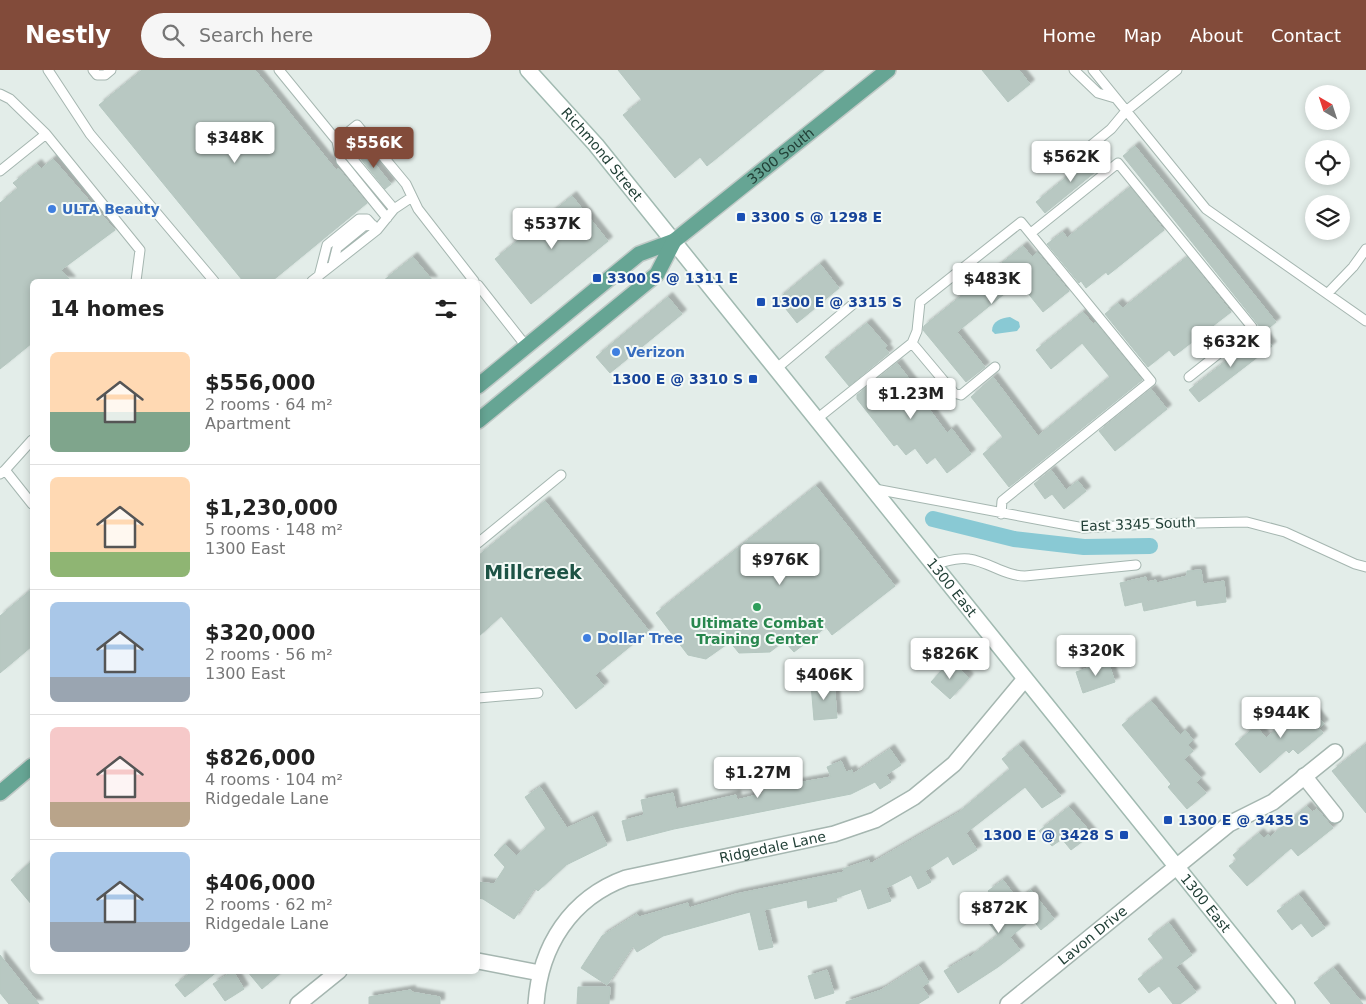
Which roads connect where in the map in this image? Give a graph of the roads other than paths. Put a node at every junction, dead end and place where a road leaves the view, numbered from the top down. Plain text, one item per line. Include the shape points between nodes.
1 (48, 70) edge
2 (93, 70) edge
3 (111, 70) edge
4 (279, 70) edge
5 (528, 70) edge
6 (1074, 70) edge
7 (1093, 70) edge
8 (1178, 70) edge
9 (886, 71) edge
10 (0, 94) edge
11 (1116, 98) junction
12 (1126, 111) junction
13 (46, 134) junction
14 (337, 141) junction
15 (1072, 161) dead end
16 (0, 170) edge
17 (412, 197) junction
18 (394, 209) junction
19 (387, 218) junction
20 (375, 228) junction
21 (1031, 233) junction
22 (674, 241) junction
23 (1366, 249) edge
24 (136, 279) edge
25 (212, 279) edge
26 (315, 279) edge
27 (472, 279) edge
28 (480, 288) edge
29 (1328, 293) junction
30 (852, 305) dead end
31 (1366, 321) edge
32 (912, 343) junction
33 (526, 346) junction
34 (995, 367) dead end
35 (777, 368) junction
36 (1189, 377) dead end
37 (480, 383) edge
38 (818, 418) junction
39 (480, 419) edge
40 (30, 442) edge
41 (3, 472) edge
42 (561, 475) dead end
43 (875, 489) junction
44 (30, 502) edge
45 (1001, 514) junction
46 (480, 541) edge
47 (934, 564) junction
48 (1136, 565) dead end
49 (1366, 567) edge
50 (1024, 680) junction
51 (538, 693) dead end
52 (480, 698) edge
53 (1335, 752) dead end
54 (30, 768) edge
55 (1304, 776) junction
56 (0, 793) edge
57 (1335, 814) dead end
58 (1176, 866) junction
59 (480, 961) edge
60 (540, 973) junction
61 (335, 974) edge
62 (298, 1004) edge
63 (536, 1004) edge
64 (1008, 1004) edge
65 (1287, 1004) edge

1 - 25 lane via 90,134
2 - 3 lane via 97,75
4 - 14 lane
5 - 22 main road, Richmond Street via 590,137
6 - 11 lane via 1098,93
7 - 11 lane
8 - 12 lane
9 - 22 main road, 3300 South
10 - 13 lane via 10,99
11 - 12 lane
12 - 15 lane via 1111,129
12 - 29 lane via 1206,208
13 - 16 lane
13 - 24 lane via 140,250
14 - 17 lane via 357,124 406,184
14 - 18 lane
14 - 19 lane via 342,161
17 - 18 lane
17 - 27 lane via 418,210
18 - 19 lane
19 - 20 lane
20 - 26 lane
20 - 26 lane via 367,219 360,219 327,245
21 - 32 lane via 1021,222 920,302 917,331
21 - 36 lane via 1118,163 1252,328
21 - 45 lane via 1151,381 1002,501
22 - 33 main road, 3300 South via 639,254
22 - 35 main road, 1300 East
22 - 39 main road, 3300 South via 657,274
23 - 29 lane
28 - 33 lane
29 - 31 lane
30 - 35 lane
32 - 34 lane via 954,393 961,395
32 - 38 lane
33 - 37 main road, 3300 South
35 - 38 main road, 1300 East
38 - 43 main road, 1300 East
40 - 41 lane
41 - 44 lane
42 - 46 lane
43 - 45 lane, East 3345 South
43 - 47 main road, 1300 East
45 - 49 lane, East 3345 South via 1084,528 1247,522 1285,532
47 - 48 lane via 967,558 1016,576
47 - 50 main road, 1300 East
50 - 58 main road, 1300 East
50 - 60 main road, Ridgedale Lane via 954,764 896,809 854,829 612,883 587,898 566,919 549,947
51 - 52 lane
53 - 55 main road, Lavon Drive
54 - 56 main road
55 - 57 main road
55 - 58 main road, Lavon Drive via 1265,807 1229,824
58 - 64 main road, Lavon Drive
58 - 65 main road, 1300 East
59 - 60 main road
60 - 63 main road, Ridgedale Lane
61 - 62 main road

